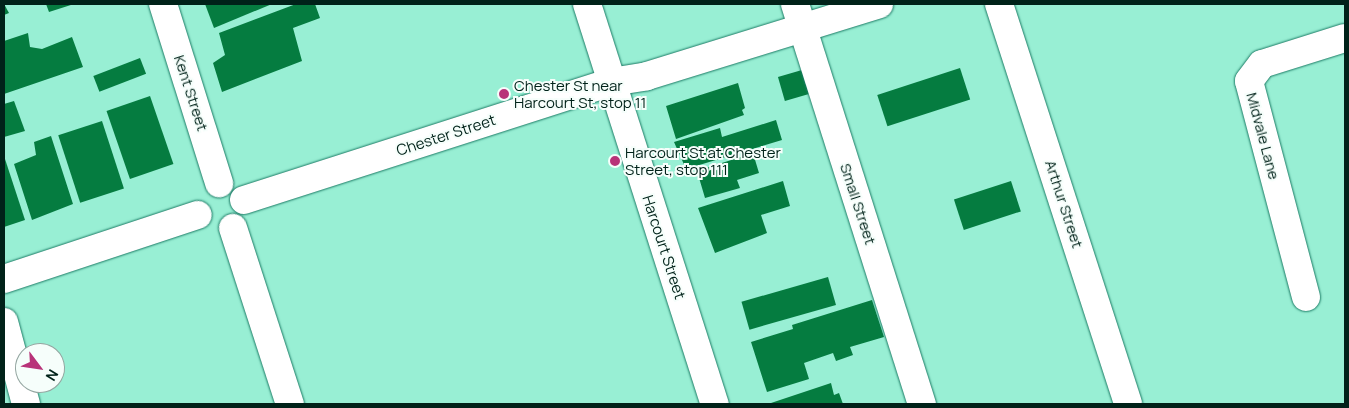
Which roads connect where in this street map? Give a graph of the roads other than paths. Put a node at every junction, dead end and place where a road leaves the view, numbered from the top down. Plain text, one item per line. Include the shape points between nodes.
1 (163, 4) edge
2 (586, 4) edge
3 (879, 4) edge
4 (999, 4) edge
5 (798, 15) edge
6 (1345, 38) edge
7 (611, 82) junction
8 (219, 183) junction
9 (244, 200) junction
10 (198, 215) junction
11 (233, 228) junction
12 (4, 279) edge
13 (1306, 297) dead end
14 (4, 322) edge
15 (26, 404) edge
16 (290, 404) edge
17 (714, 404) edge
18 (922, 404) edge
19 (1128, 404) edge

1 - 8 street, Kent Street
2 - 7 street, Harcourt Street
3 - 5 street, Chester Street
4 - 19 street, Arthur Street
5 - 7 street, Chester Street via 647,76
5 - 18 street, Small Street
6 - 13 street, Midvale Lane via 1262,64 1249,82
7 - 9 street, Chester Street
7 - 17 street, Harcourt Street
8 - 9 street via 235,187
8 - 10 street via 200,194
9 - 11 street via 243,216
10 - 11 street via 212,230
10 - 12 street
11 - 16 street
14 - 15 street

